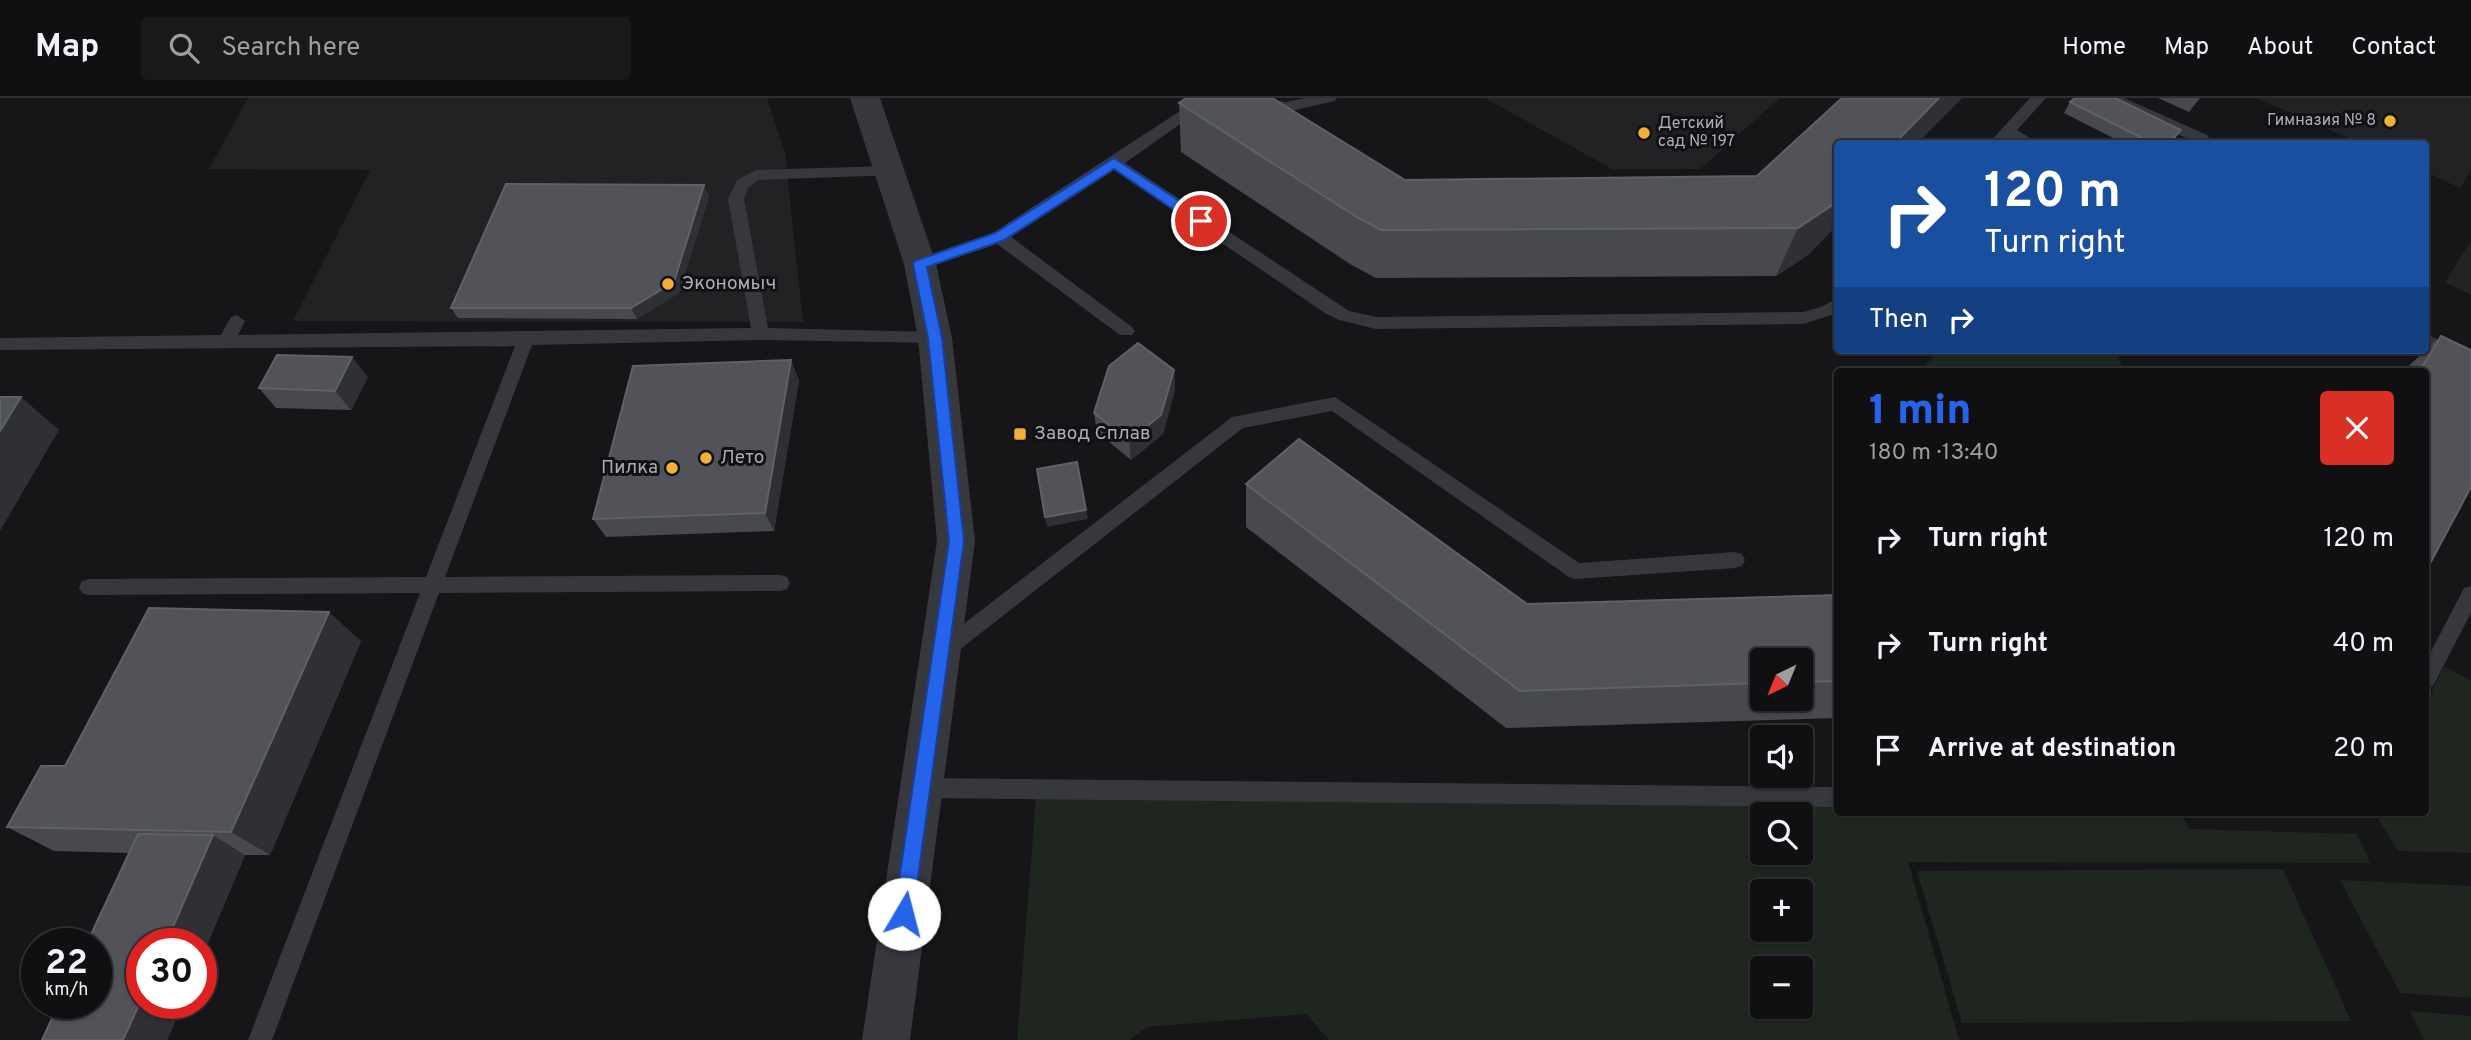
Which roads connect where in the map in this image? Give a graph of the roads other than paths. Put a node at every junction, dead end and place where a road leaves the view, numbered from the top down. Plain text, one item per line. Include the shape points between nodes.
1 (865, 98) edge
2 (1210, 98) edge
3 (1233, 98) edge
4 (1330, 98) edge
5 (2039, 98) edge
6 (2111, 98) edge
7 (2007, 131) junction
8 (2202, 139) dead end
9 (1999, 140) edge
10 (2024, 140) edge
11 (1114, 163) junction
12 (889, 171) junction
13 (999, 237) junction
14 (920, 264) junction
15 (1834, 307) edge
16 (237, 321) dead end
17 (1126, 331) dead end
18 (761, 334) junction
19 (935, 338) junction
20 (526, 339) junction
21 (227, 340) junction
22 (2429, 342) edge
23 (0, 344) edge
24 (2471, 363) edge
25 (1735, 560) dead end
26 (780, 583) dead end
27 (434, 584) junction
28 (89, 587) dead end
29 (2471, 594) edge
30 (940, 653) junction
31 (2429, 674) edge
32 (921, 789) junction
33 (1834, 797) edge
34 (260, 1040) edge
35 (886, 1040) edge

1 - 12 street
2 - 11 lane
3 - 4 lane via 1286,107
5 - 7 lane
6 - 8 lane
7 - 9 lane
7 - 10 lane
11 - 13 lane
11 - 15 lane via 1331,309 1361,321 1803,318
12 - 14 street
12 - 18 lane via 756,175 739,187 736,199
13 - 14 lane
13 - 17 lane
14 - 19 street
16 - 21 lane
18 - 19 lane
18 - 20 lane
19 - 30 street via 956,541
20 - 21 lane
20 - 27 lane
21 - 23 lane
22 - 24 lane
25 - 30 lane via 1576,571 1335,404 1238,422
26 - 27 lane
27 - 28 lane
27 - 34 lane
29 - 31 lane
30 - 32 street
32 - 33 lane
32 - 35 street

